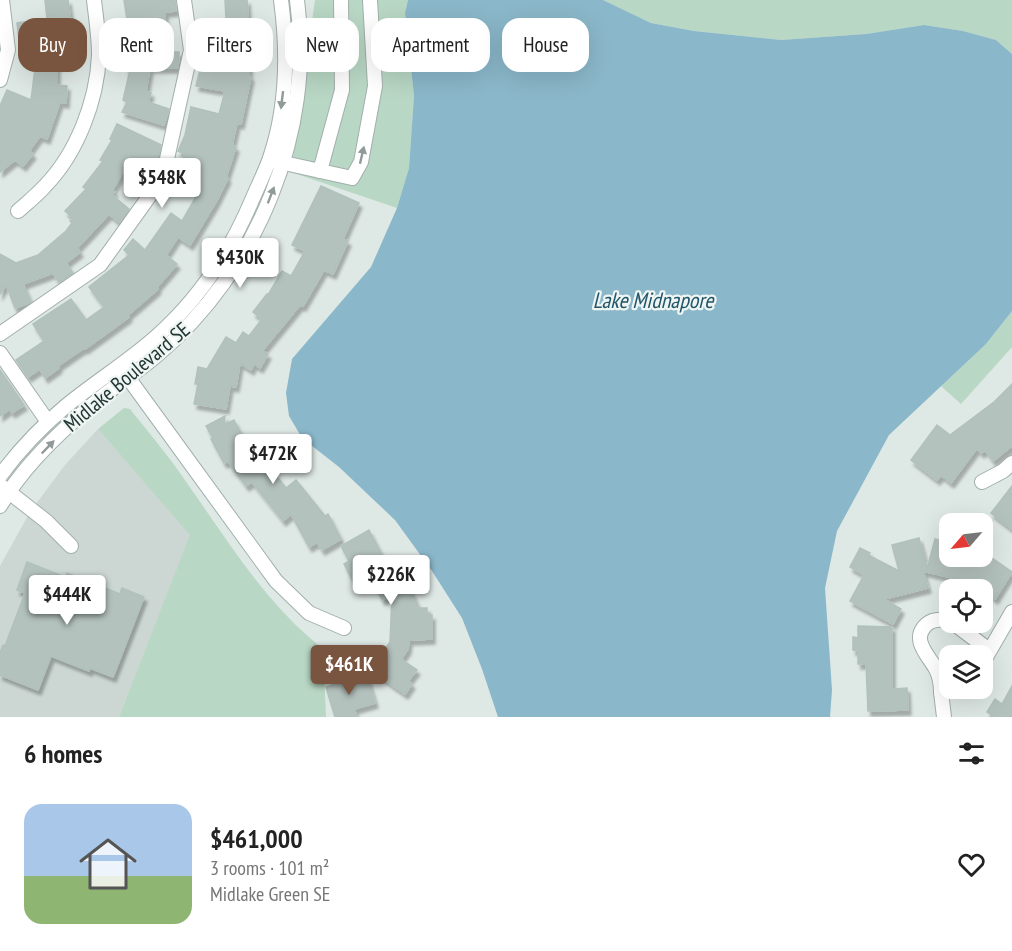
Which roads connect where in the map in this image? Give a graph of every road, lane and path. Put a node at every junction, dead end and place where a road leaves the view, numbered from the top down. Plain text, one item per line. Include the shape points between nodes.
1 (2, 0) edge
2 (94, 0) edge
3 (184, 0) edge
4 (341, 0) edge
5 (370, 0) edge
6 (302, 2) edge
7 (281, 4) edge
8 (0, 80) edge
9 (276, 161) junction
10 (320, 171) junction
11 (18, 211) dead end
12 (0, 334) edge
13 (0, 353) edge
14 (119, 366) junction
15 (128, 378) junction
16 (48, 422) junction
17 (1012, 463) edge
18 (0, 476) edge
19 (982, 482) dead end
20 (5, 488) edge
21 (0, 506) edge
22 (71, 546) dead end
23 (1012, 612) edge
24 (939, 619) edge
25 (344, 628) dead end
26 (966, 633) edge
27 (982, 645) edge
28 (992, 645) edge
29 (939, 675) edge
30 (945, 699) edge
31 (944, 717) edge

1 - 8 street via 8,50
2 - 11 street via 99,54 88,114 75,145 47,185
3 - 12 street via 191,50 163,177 100,265
4 - 10 street via 342,90
10 -> 5 street via 352,178 361,162 375,86
6 - 7 street
6 - 9 street, Midlake Boulevard SE via 294,118
7 -> 9 street, Midlake Boulevard SE via 285,76
9 - 10 street
9 - 14 street, Midlake Boulevard SE via 218,267 165,329
15 -> 9 street, Midlake Boulevard SE via 180,334 224,284 256,231 273,190
13 - 16 street
14 - 15 street
14 - 16 street, Midlake Boulevard SE
20 -> 15 street, Midlake Boulevard SE via 91,405
15 - 25 street via 276,581 309,613
16 - 18 street, Midlake Boulevard SE
17 - 19 street
20 - 21 street, Midlake Boulevard SE
20 - 22 street via 46,520
23 - 28 street
24 - 29 street via 923,629 920,640
26 - 27 street
30 - 31 street

